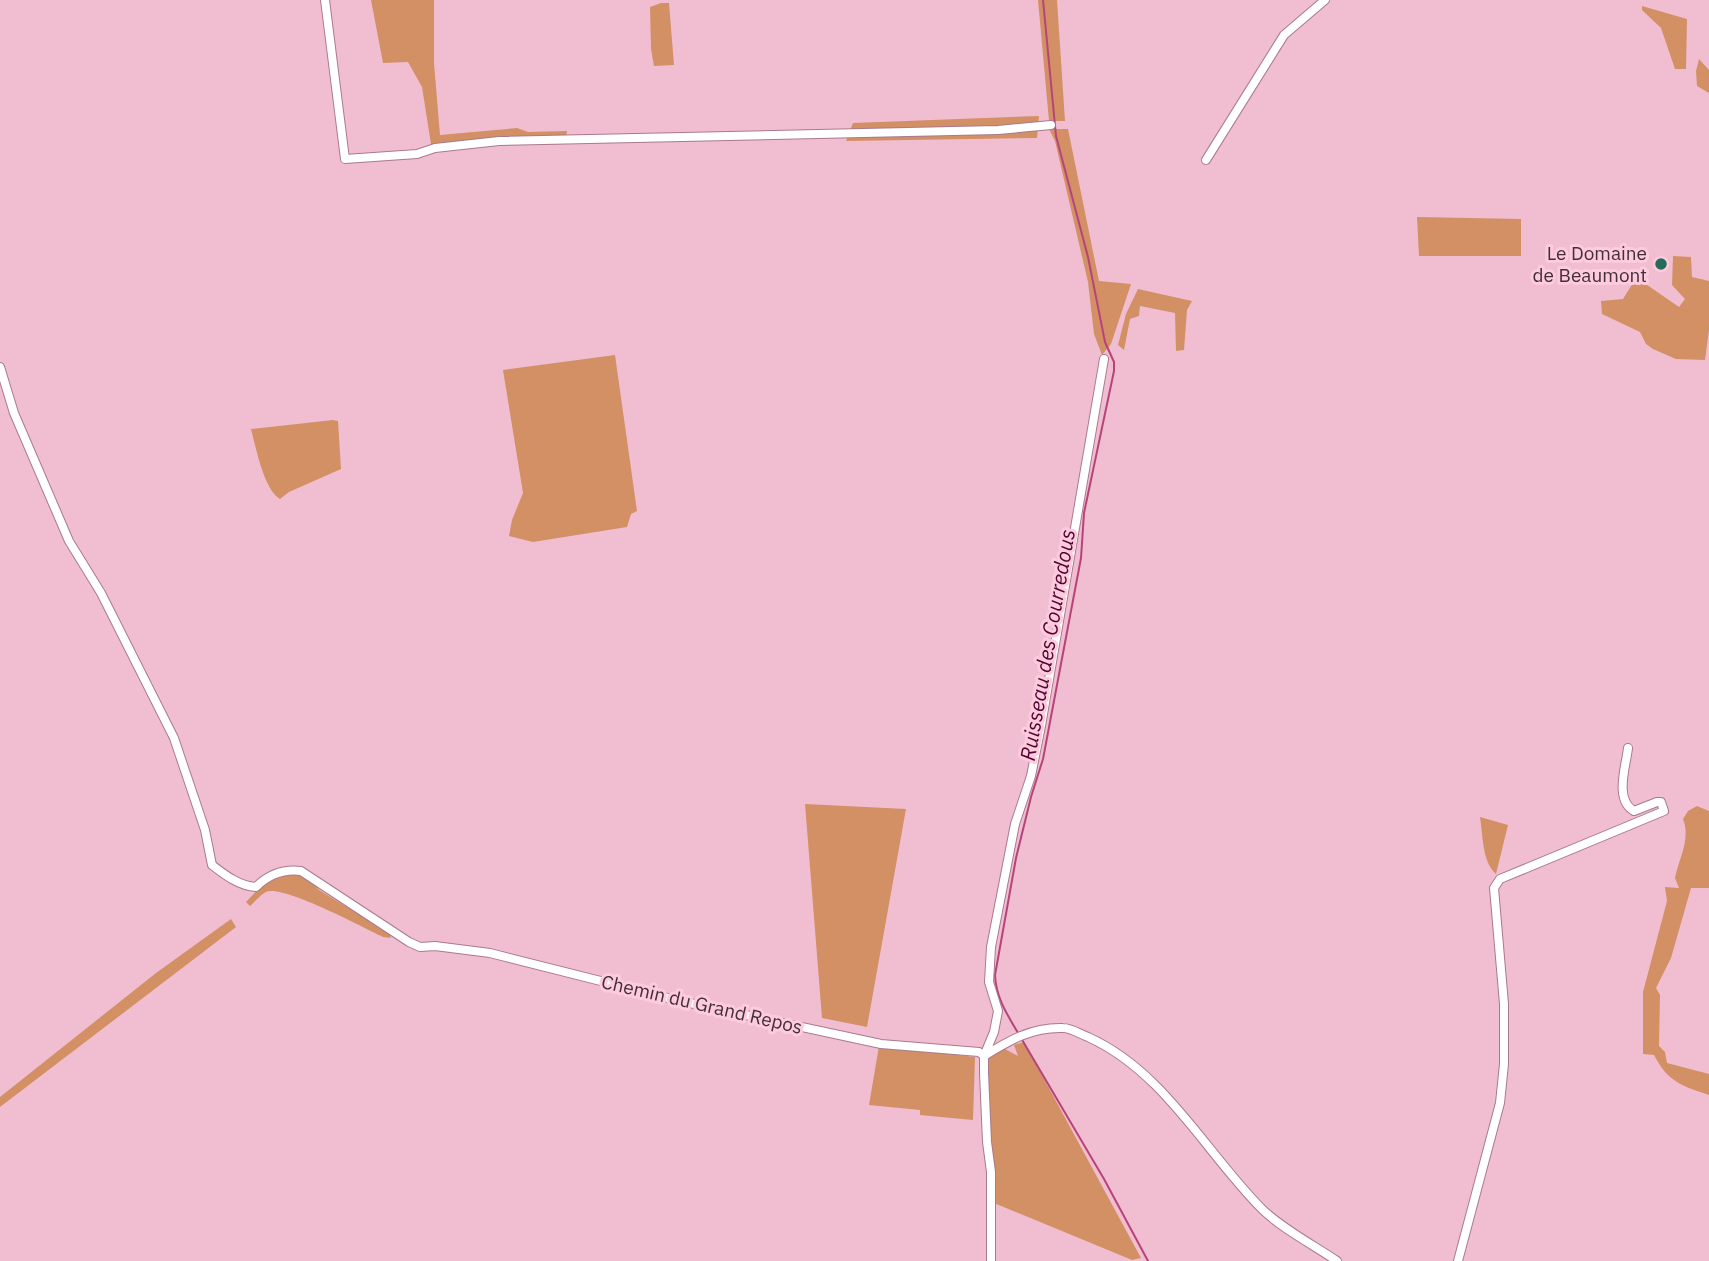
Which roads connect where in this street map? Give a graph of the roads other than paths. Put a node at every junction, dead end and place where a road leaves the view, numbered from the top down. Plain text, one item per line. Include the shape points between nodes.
1 (325, 0) edge
2 (1325, 0) edge
3 (1051, 125) dead end
4 (1206, 160) dead end
5 (1104, 359) dead end
6 (0, 367) edge
7 (1628, 748) dead end
8 (984, 1056) junction
9 (991, 1261) edge
10 (1337, 1261) edge
11 (1458, 1261) edge

1 - 3 street via 345,159 499,141
2 - 4 street via 1284,35
5 - 8 street via 1046,699 991,947 989,982 998,1011
6 - 8 street, Chemin du Grand Repos via 53,508 174,738 212,865 247,887 256,887 281,872 301,871 420,947 490,953 676,1000 881,1044
7 - 11 street via 1623,800 1634,811 1661,802 1664,811 1500,879 1494,888 1504,1063 1500,1103
8 - 9 street
8 - 10 street via 1033,1030 1066,1028 1096,1041 1127,1061 1176,1107 1264,1211

